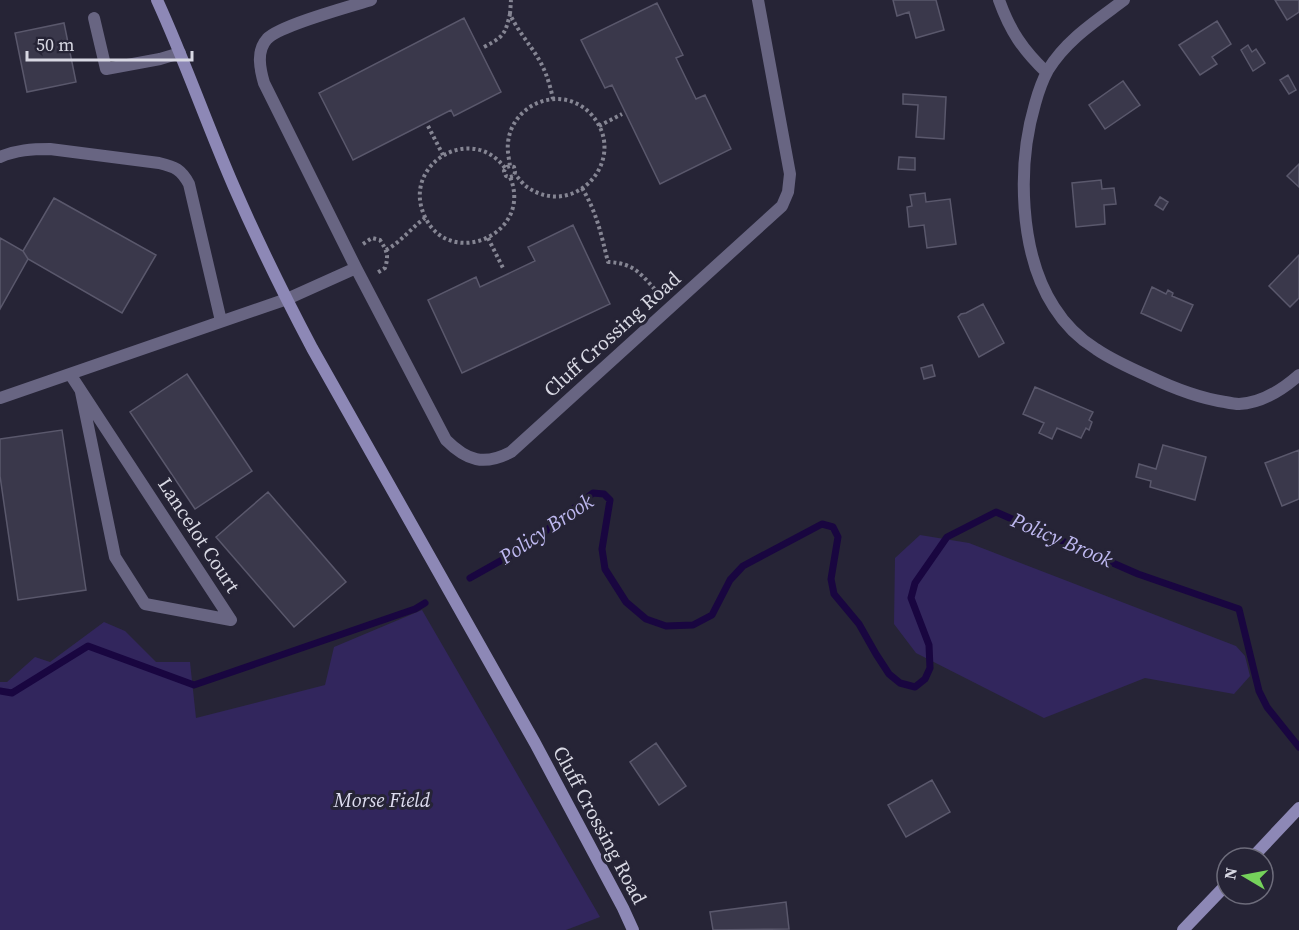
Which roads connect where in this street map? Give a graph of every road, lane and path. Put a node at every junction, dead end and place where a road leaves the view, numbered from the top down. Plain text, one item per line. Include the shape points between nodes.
1 (157, 0) edge
2 (371, 0) edge
3 (511, 0) edge
4 (758, 0) edge
5 (999, 0) edge
6 (1124, 0) edge
7 (510, 14) junction
8 (94, 18) dead end
9 (484, 47) dead end
10 (180, 53) junction
11 (1047, 72) junction
12 (554, 99) junction
13 (622, 114) dead end
14 (428, 126) dead end
15 (599, 126) junction
16 (443, 155) junction
17 (0, 157) edge
18 (508, 167) junction
19 (515, 174) junction
20 (510, 177) junction
21 (582, 188) junction
22 (425, 218) junction
23 (488, 238) junction
24 (363, 244) dead end
25 (386, 250) junction
26 (356, 268) junction
27 (504, 270) dead end
28 (377, 273) dead end
29 (648, 282) dead end
30 (287, 299) junction
31 (221, 321) junction
32 (70, 374) junction
33 (1299, 375) edge
34 (81, 392) junction
35 (0, 398) edge
36 (1299, 808) edge
37 (1263, 846) edge
38 (1215, 897) edge
39 (633, 930) edge
40 (1183, 930) edge

1 - 10 street, Cluff Crossing Road
2 - 26 street, Cluff Crossing Road via 279,31 267,38 260,50 264,83
3 - 7 path
4 - 26 street, Cluff Crossing Road via 789,174 782,206 511,452 500,458 470,458 446,440
5 - 11 street via 1018,42
6 - 11 street via 1062,50
7 - 9 path via 505,33
7 - 12 path via 539,59
8 - 10 street via 106,69
10 - 30 street, Cluff Crossing Road via 233,185
11 - 33 street via 1031,116 1024,196 1033,261 1055,309 1101,353 1192,395 1238,404 1264,399
12 - 15 path via 574,102 587,110
12 - 18 path via 530,106 518,116 507,145
13 - 15 path
14 - 16 path
15 - 21 path via 604,154 599,170
16 - 18 path via 453,150 477,149
16 - 22 path via 427,170 421,186
17 - 31 street via 11,152 50,149 174,166 189,184
18 - 19 path via 515,169
18 - 20 path via 505,175
19 - 20 path
19 - 21 path via 526,187 542,195 558,197
20 - 23 path via 514,202 510,216
21 - 29 path via 592,205 608,262 626,264
22 - 23 path via 434,230 461,243
22 - 25 path
23 - 27 path
24 - 25 path via 372,238 380,240
25 - 28 path via 385,268
26 - 30 street
30 - 31 street
30 - 39 street, Cluff Crossing Road via 534,743
31 - 32 street
32 - 34 street, Lancelot Court
32 - 35 street
34 - 34 street, Lancelot Court via 212,590 231,620 145,604 115,557
36 - 37 street
38 - 40 street

